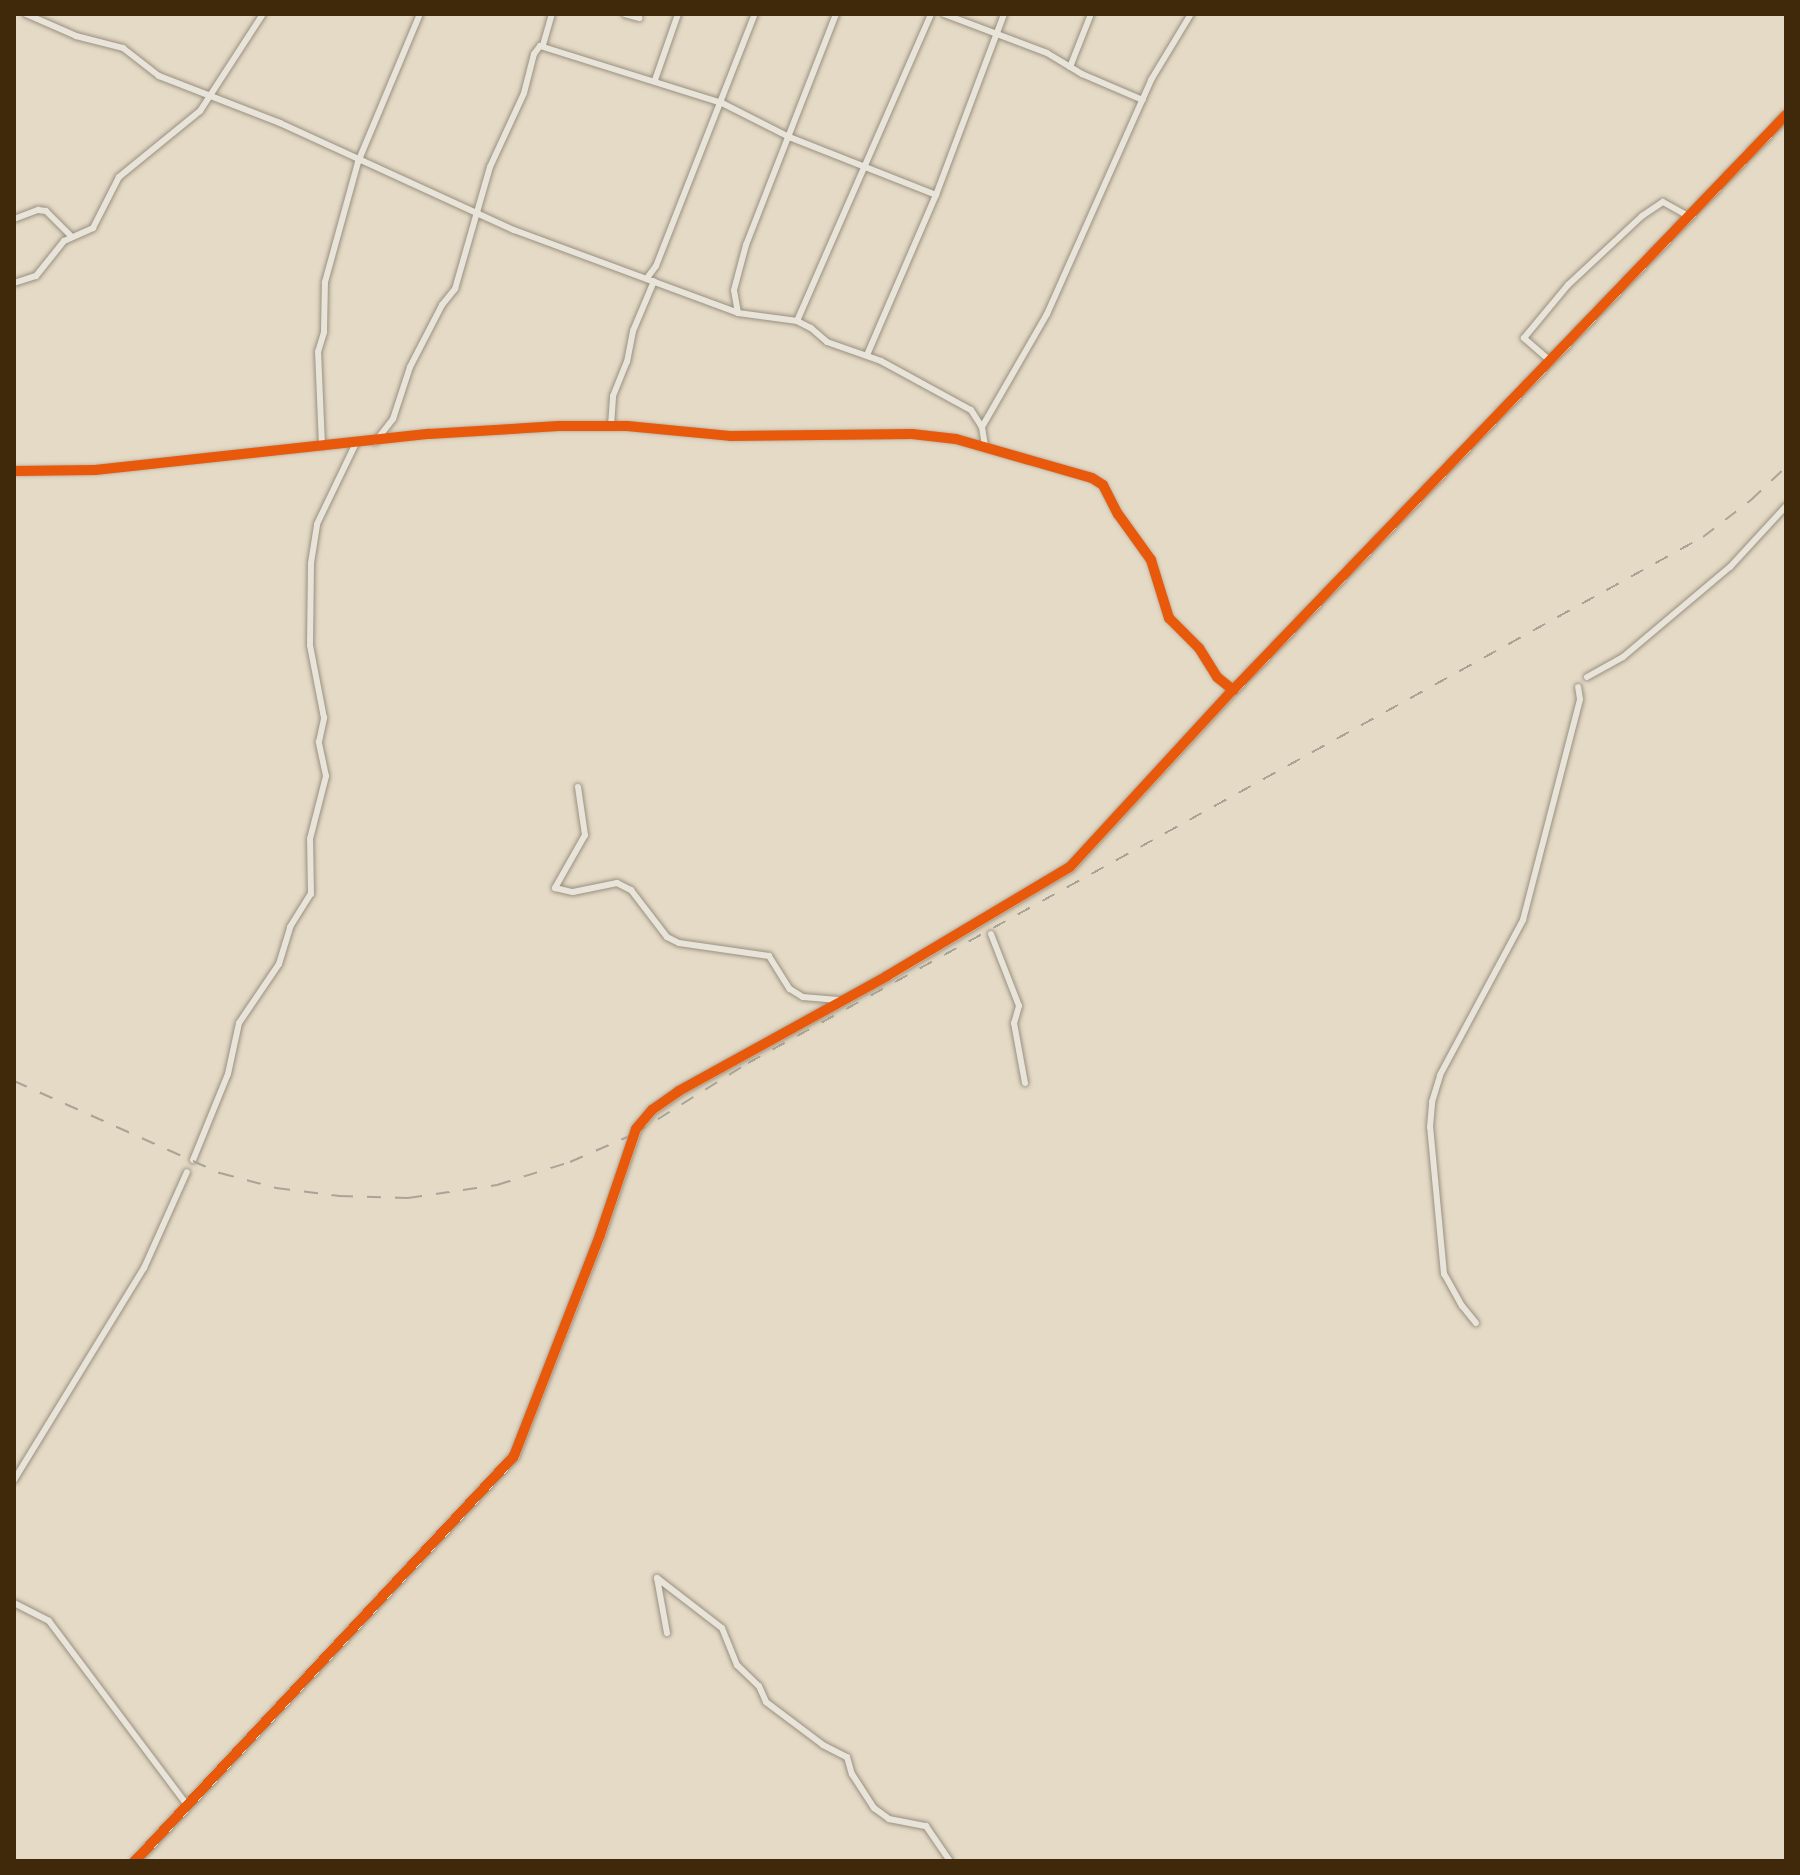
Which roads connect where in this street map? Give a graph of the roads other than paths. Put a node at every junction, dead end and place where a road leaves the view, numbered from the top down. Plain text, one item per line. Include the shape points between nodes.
1 (26, 14) edge
2 (263, 14) edge
3 (420, 14) edge
4 (552, 14) edge
5 (625, 14) edge
6 (678, 14) edge
7 (755, 14) edge
8 (836, 14) edge
9 (931, 14) edge
10 (944, 14) edge
11 (1004, 14) edge
12 (1091, 14) edge
13 (1191, 14) edge
14 (639, 18) dead end
15 (996, 36) junction
16 (543, 45) junction
17 (1070, 67) junction
18 (655, 80) junction
19 (212, 96) junction
20 (1143, 100) junction
21 (722, 103) junction
22 (1786, 115) edge
23 (789, 137) junction
24 (358, 162) junction
25 (865, 167) junction
26 (936, 195) junction
27 (476, 214) junction
28 (1688, 216) junction
29 (14, 219) edge
30 (71, 236) junction
31 (651, 280) junction
32 (14, 283) edge
33 (738, 313) junction
34 (797, 321) junction
35 (867, 355) junction
36 (1548, 359) junction
37 (611, 426) junction
38 (982, 427) junction
39 (375, 442) junction
40 (356, 443) junction
41 (985, 445) junction
42 (322, 446) junction
43 (14, 471) edge
44 (1786, 506) edge
45 (1587, 677) dead end
46 (1578, 687) dead end
47 (1233, 690) junction
48 (578, 787) dead end
49 (991, 934) dead end
50 (841, 1000) junction
51 (1025, 1083) dead end
52 (193, 1160) dead end
53 (187, 1172) dead end
54 (1476, 1323) dead end
55 (14, 1480) edge
56 (14, 1603) edge
57 (667, 1633) dead end
58 (187, 1805) junction
59 (135, 1861) edge
60 (950, 1861) edge

1 - 19 street via 76,36 123,48 159,76
2 - 19 street
3 - 24 street
4 - 16 street
5 - 14 street
6 - 18 street
7 - 21 street
8 - 23 street
9 - 25 street
10 - 15 street
11 - 15 street
12 - 17 street
13 - 20 street
15 - 17 street via 1047,53
15 - 26 street
16 - 18 street
16 - 27 street via 534,54 529,80 490,167
17 - 20 street
18 - 21 street
19 - 24 street
19 - 30 street via 119,177 93,228
20 - 38 street via 1065,276
21 - 23 street
21 - 31 street
22 - 28 street
23 - 25 street
23 - 33 street via 738,270
24 - 27 street
24 - 42 street via 325,282 318,352
25 - 26 street
25 - 34 street
26 - 35 street
27 - 31 street
27 - 39 street via 455,289 410,367 393,419
28 - 36 street
28 - 36 street via 1663,202 1568,285 1524,338
29 - 30 street via 46,211
30 - 32 street via 42,271
31 - 33 street
31 - 37 street via 613,396
33 - 34 street
34 - 35 street via 827,342
35 - 38 street via 971,410
36 - 47 street
37 - 39 street via 429,434
37 - 41 street via 753,437 912,434
38 - 41 street
39 - 40 street
40 - 42 street
40 - 52 street via 317,524 311,563 310,645 324,718 319,742 326,776 310,839 311,894 290,927 279,964 239,1023 228,1074
41 - 47 street via 1103,485 1151,560 1169,618
42 - 43 street via 95,470
44 - 45 street via 1730,567 1623,657
46 - 54 street via 1580,699 1523,920 1440,1075 1432,1102 1444,1274
47 - 50 street via 1070,867
48 - 50 street via 585,835 555,888 573,892 617,883 631,890 667,937 769,956 790,989 803,997
49 - 51 street via 1019,1006 1014,1023
50 - 58 street via 679,1091 636,1129 514,1456
53 - 55 street via 144,1268
56 - 58 street via 49,1621
57 - 60 street via 657,1578 722,1628 737,1665 759,1686 766,1702 847,1757 874,1808 889,1819 926,1826
58 - 59 street

